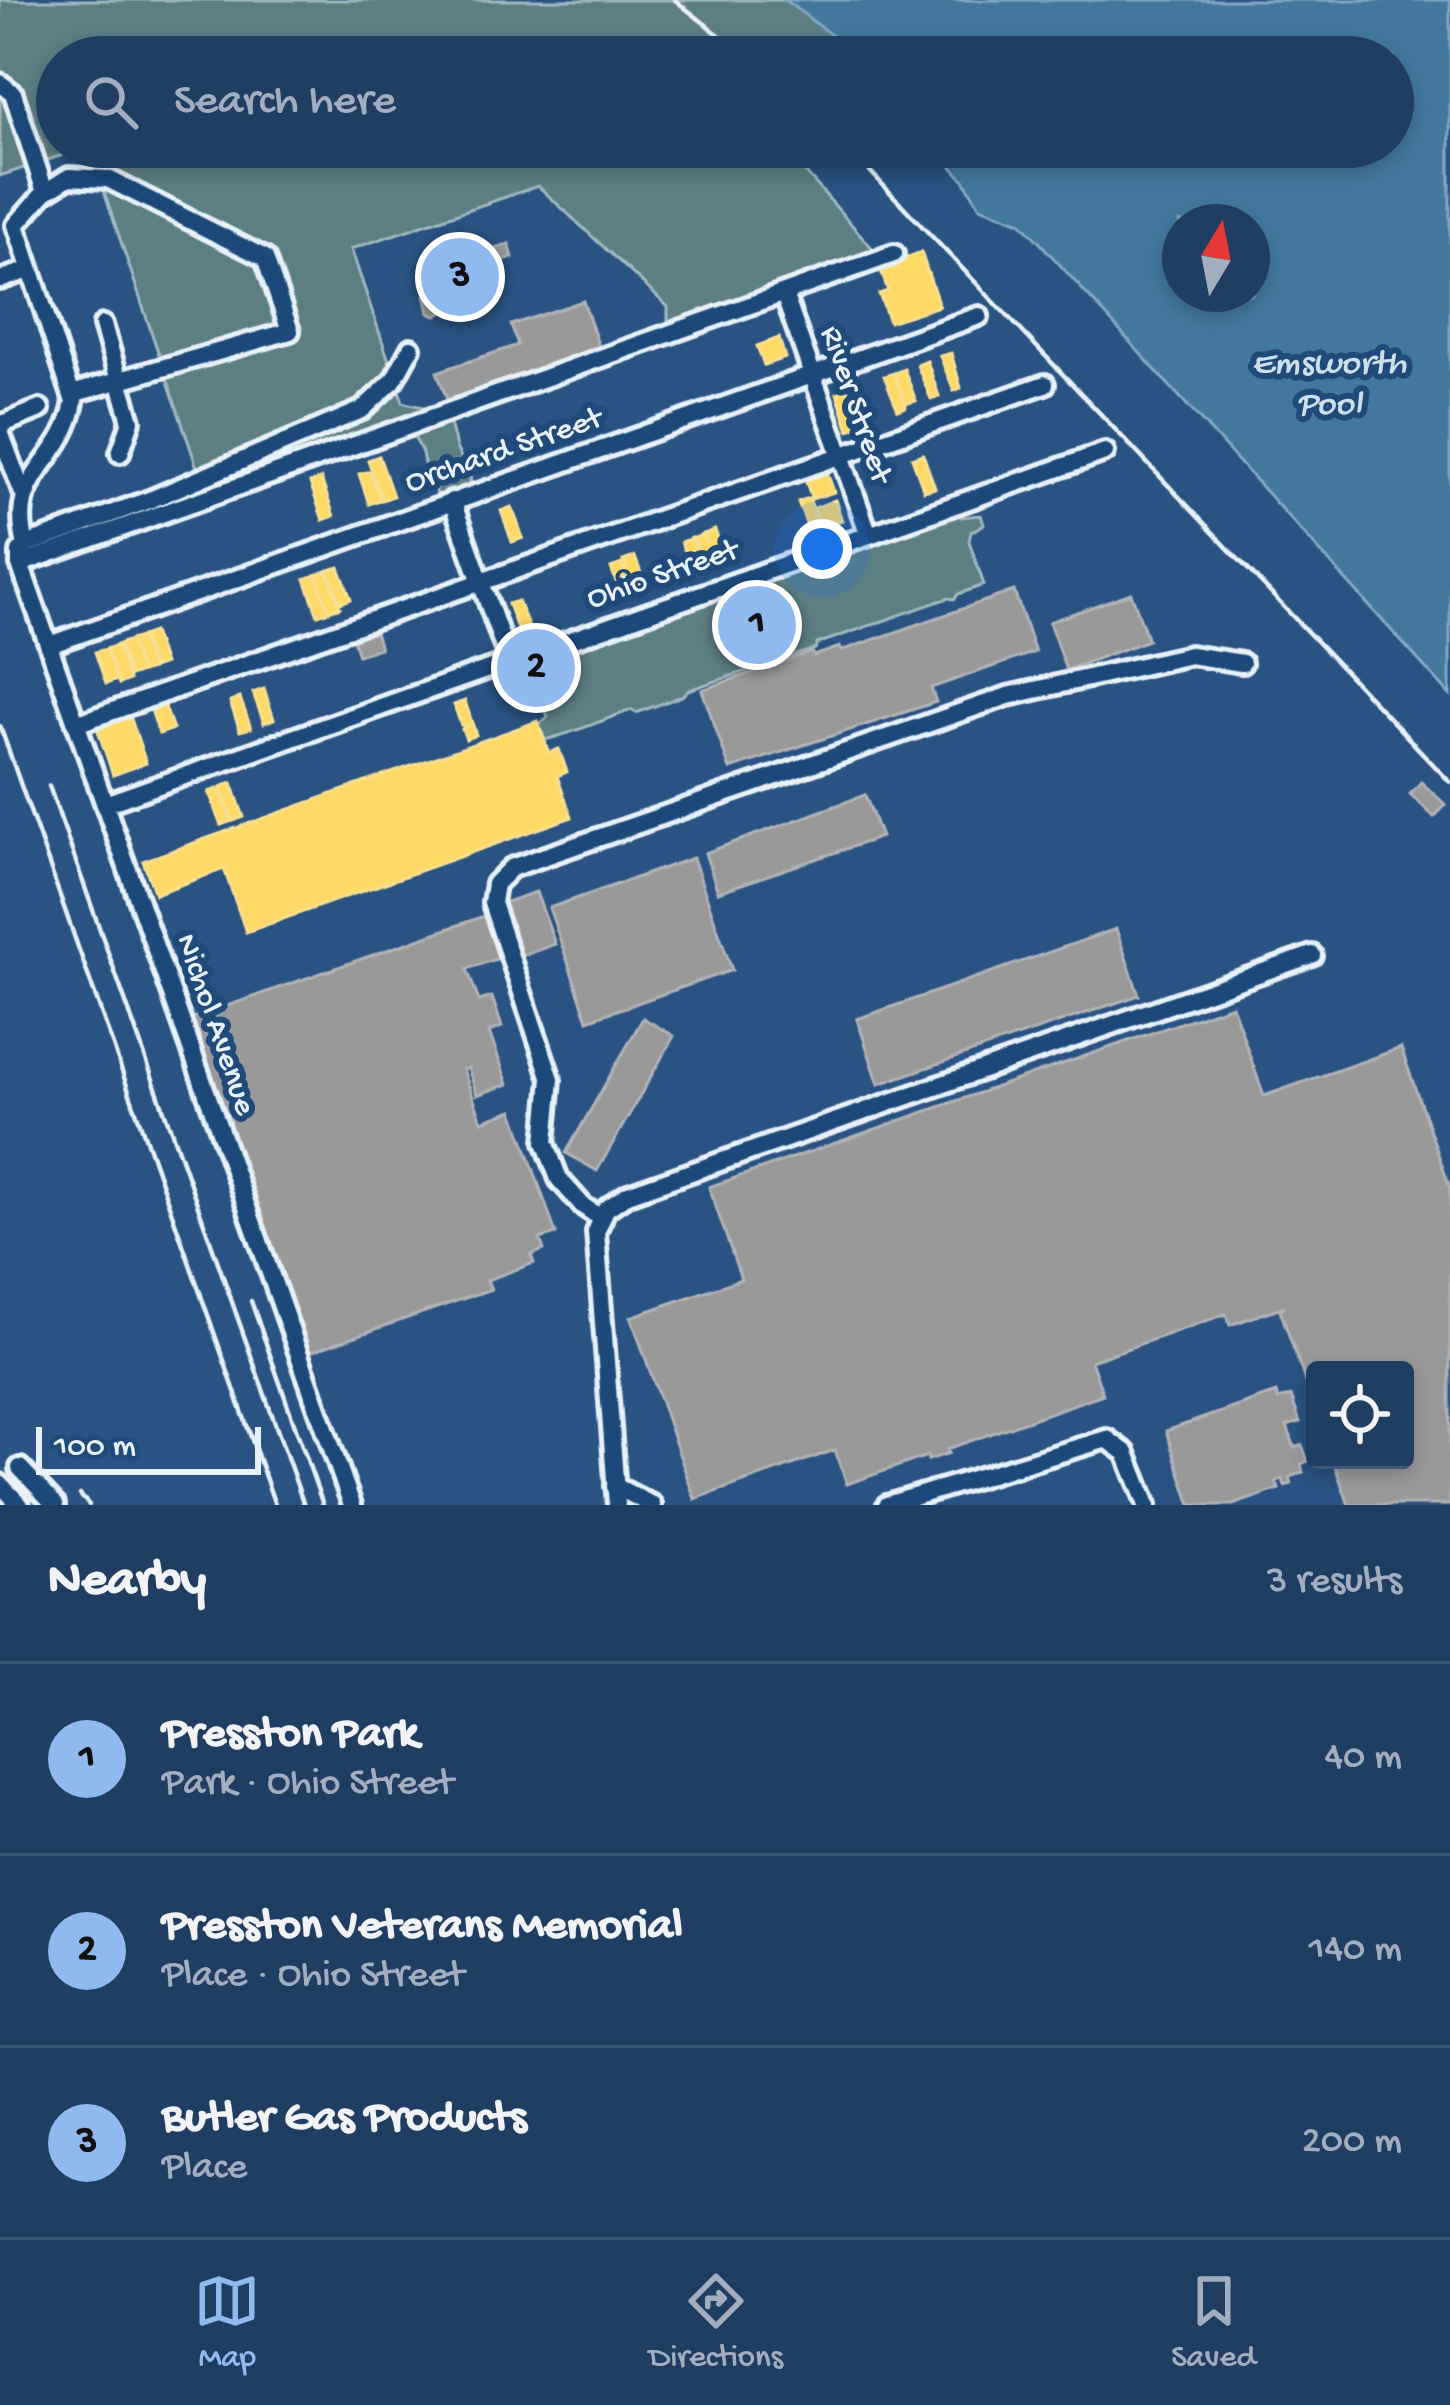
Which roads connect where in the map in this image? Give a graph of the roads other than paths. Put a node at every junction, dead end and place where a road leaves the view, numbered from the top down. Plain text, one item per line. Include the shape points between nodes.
1 (0, 82) edge
2 (36, 163) edge
3 (38, 168) edge
4 (45, 192) junction
5 (894, 254) dead end
6 (29, 270) junction
7 (0, 280) edge
8 (784, 294) junction
9 (979, 316) dead end
10 (103, 325) dead end
11 (411, 348) dead end
12 (812, 375) junction
13 (123, 382) junction
14 (1045, 383) dead end
15 (72, 394) junction
16 (40, 409) dead end
17 (0, 428) edge
18 (1105, 452) dead end
19 (120, 453) dead end
20 (841, 457) junction
21 (22, 491) junction
22 (452, 502) junction
23 (869, 535) junction
24 (26, 544) junction
25 (20, 564) junction
26 (482, 584) junction
27 (49, 644) junction
28 (508, 662) junction
29 (1242, 663) dead end
30 (76, 724) junction
31 (105, 804) junction
32 (1312, 955) dead end
33 (602, 1219) junction
34 (20, 1468) dead end
35 (0, 1484) edge
36 (615, 1486) junction
37 (20, 1505) edge
38 (55, 1505) edge
39 (352, 1505) edge
40 (617, 1505) edge
41 (652, 1505) edge
42 (887, 1505) edge
43 (1147, 1505) edge

1 - 2 street via 14,92
3 - 4 street
4 - 6 street via 16,225
4 - 13 street via 69,177 108,179 265,258 290,332
5 - 8 street
6 - 7 street
6 - 15 street
8 - 12 street, River Street
8 - 25 street
9 - 12 street, Orchard Street
10 - 13 street
11 - 24 street via 393,382 362,410
12 - 20 street, River Street
12 - 22 street, Orchard Street
13 - 15 street
13 - 19 street via 131,421
14 - 20 street
15 - 21 street via 70,422
16 - 17 street
17 - 21 street
18 - 23 street, Ohio Street
20 - 23 street, River Street
20 - 26 street
21 - 24 street
22 - 26 street
22 - 27 street, Orchard Street
23 - 28 street, Ohio Street
24 - 25 street
25 - 27 street, Nichol Avenue
26 - 28 street
26 - 30 street
27 - 30 street, Nichol Avenue
28 - 31 street, Ohio Street
29 - 33 street via 1190,656 1008,696 511,868 492,903 551,1079 545,1142 559,1179
30 - 31 street, Nichol Avenue
31 - 39 street, Nichol Avenue
32 - 33 street via 628,1194
33 - 36 street via 596,1232
34 - 38 street
35 - 37 street
36 - 40 street
36 - 41 street
42 - 43 street via 1107,1439 1126,1453

